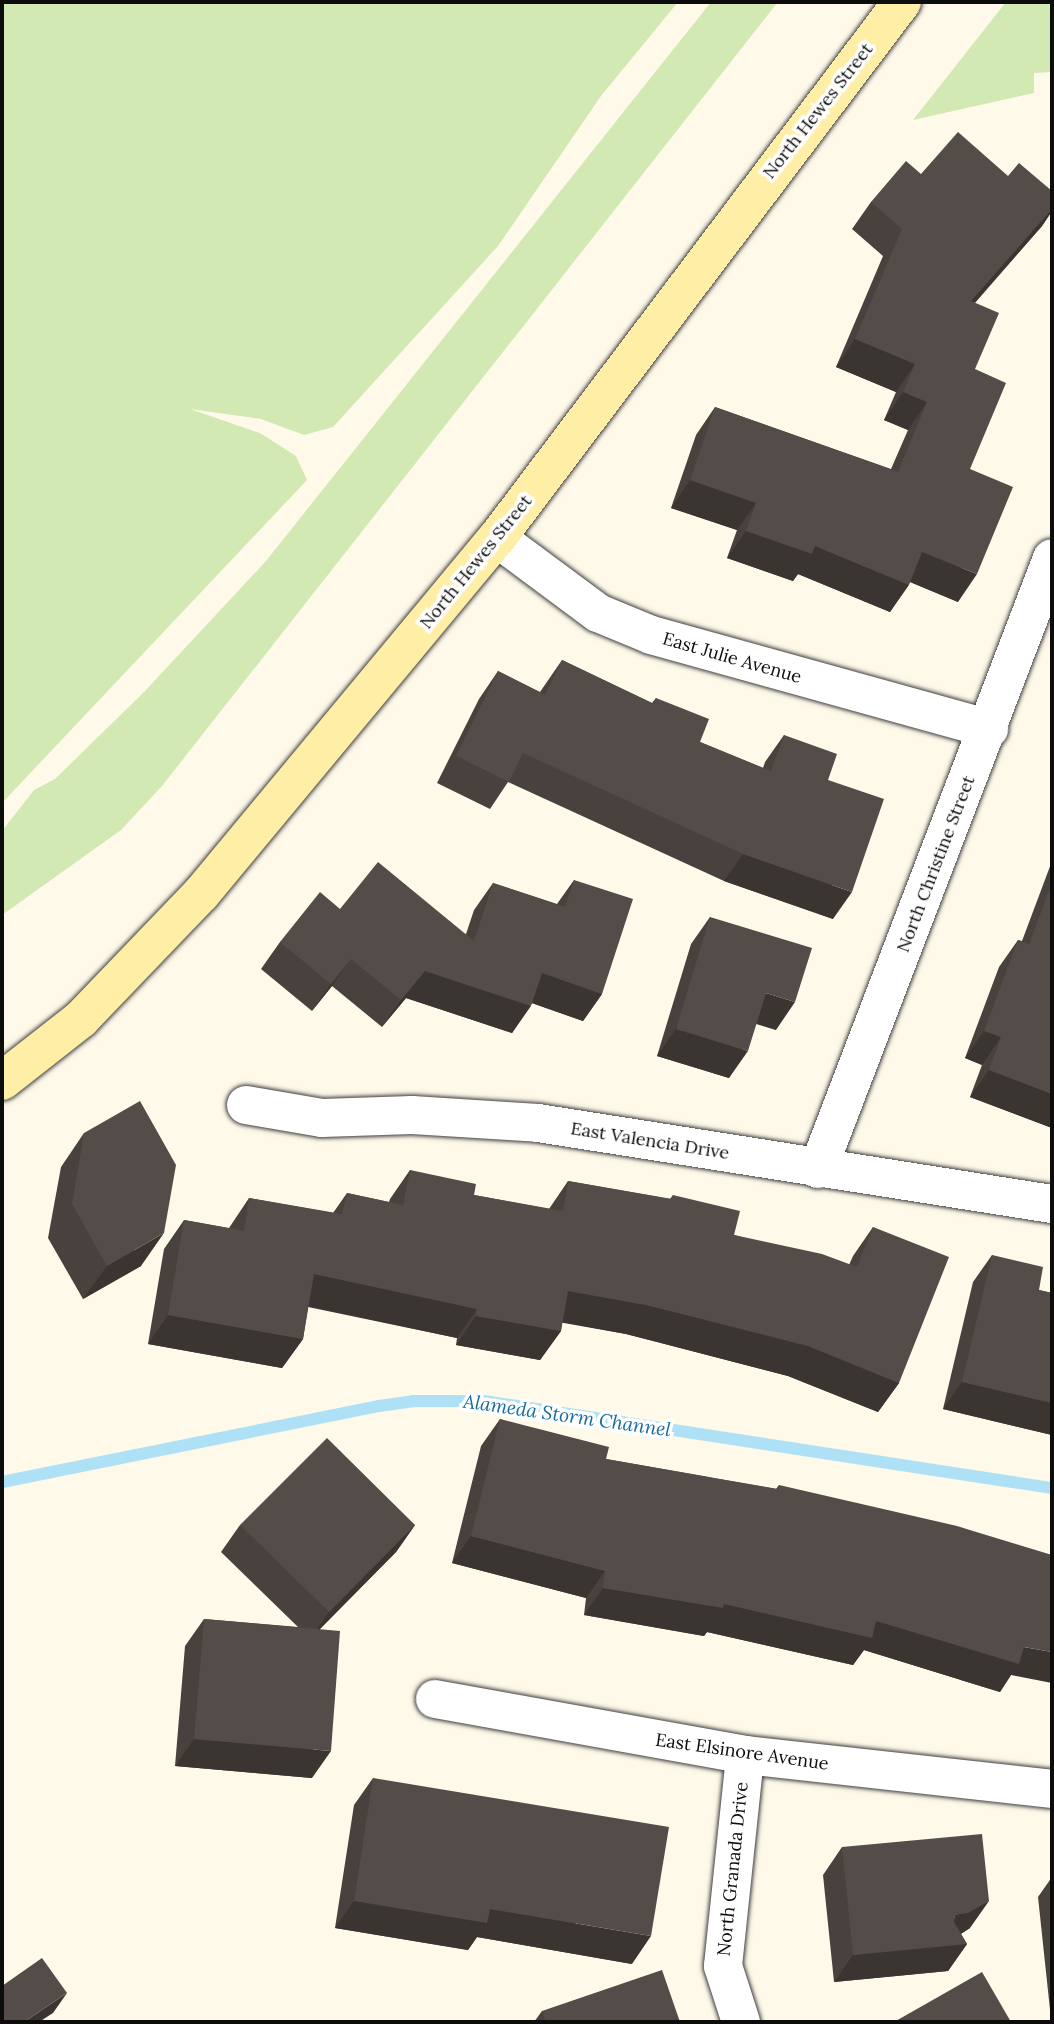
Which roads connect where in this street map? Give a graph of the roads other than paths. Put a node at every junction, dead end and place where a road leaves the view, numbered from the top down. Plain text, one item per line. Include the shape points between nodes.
1 (902, 2) edge
2 (497, 538) junction
3 (1052, 558) edge
4 (989, 729) junction
5 (2, 1081) edge
6 (246, 1105) dead end
7 (818, 1169) junction
8 (1052, 1204) edge
9 (435, 1699) dead end
10 (745, 1755) junction
11 (1052, 1789) edge
12 (741, 2022) edge

1 - 2 main road, North Hewes Street via 728,226 674,307
2 - 4 street, East Julie Avenue via 598,613 651,635
2 - 5 main road, North Hewes Street via 153,949 81,1019
3 - 4 street, North Christine Street
4 - 7 street, North Christine Street
6 - 7 street, East Valencia Drive via 322,1118 412,1115 538,1123
7 - 8 street, East Valencia Drive
9 - 10 street, East Elsinore Avenue
10 - 11 street, East Elsinore Avenue
10 - 12 street, North Granada Drive via 723,1966

